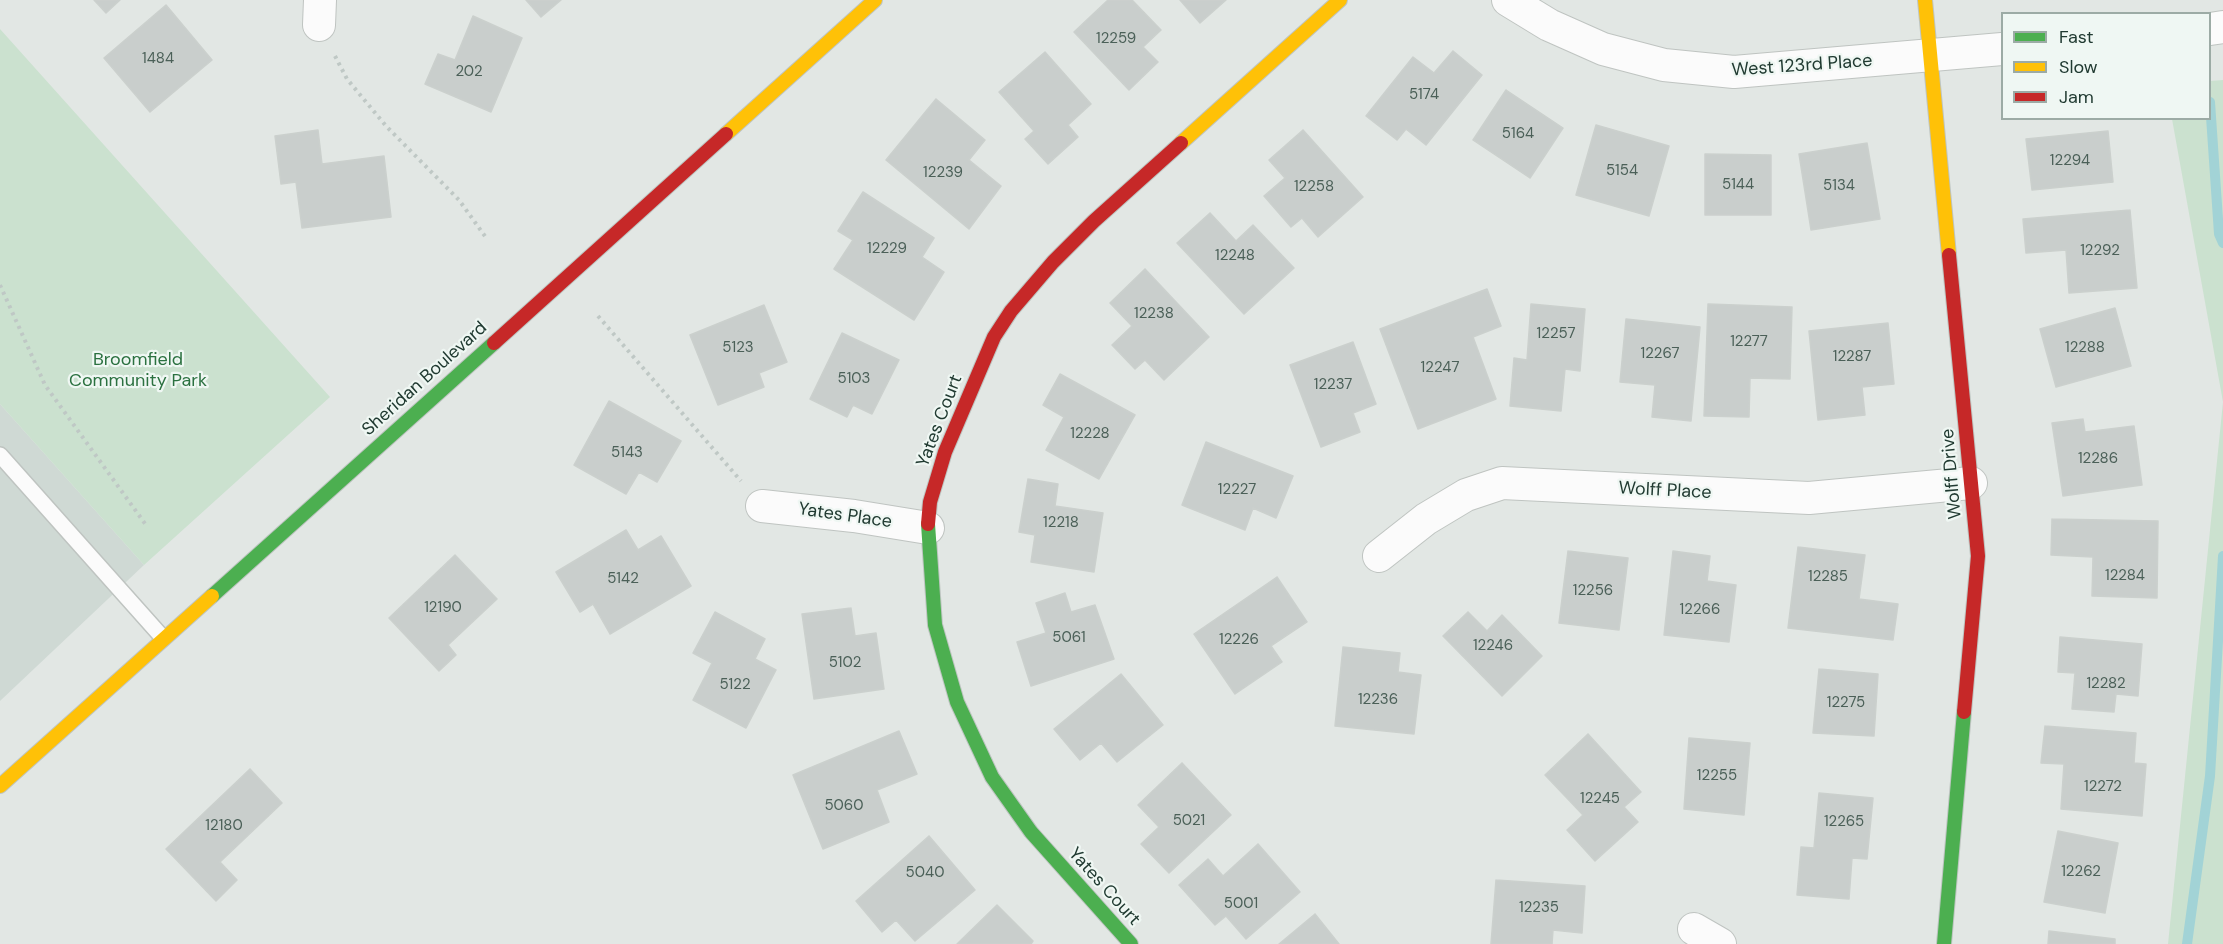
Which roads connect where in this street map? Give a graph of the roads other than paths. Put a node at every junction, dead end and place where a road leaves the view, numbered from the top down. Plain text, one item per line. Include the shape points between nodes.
1 (875, 0) edge
2 (1340, 0) edge
3 (1508, 0) edge
4 (1925, 0) edge
5 (2001, 49) edge
6 (1931, 57) junction
7 (0, 455) edge
8 (1971, 483) junction
9 (762, 506) road end
10 (928, 528) junction
11 (1379, 556) dead end
12 (163, 638) junction
13 (0, 786) edge
14 (1131, 944) edge
15 (1944, 944) edge

1 - 12 street, Sheridan Boulevard
2 - 10 street, Yates Court via 1094,221 1011,311 994,337 945,452 930,502
3 - 6 street, West 123rd Place via 1602,49 1664,65 1734,72
4 - 6 street, Wolff Drive
5 - 6 street, West 123rd Place
6 - 8 street, Wolff Drive
7 - 12 lane
8 - 11 street, Wolff Place via 1809,498 1502,483 1466,495 1426,519
8 - 15 street, Wolff Drive via 1978,556
9 - 10 street, Yates Place
10 - 14 street, Yates Court via 935,626 957,702 992,777 1031,832
12 - 13 street, Sheridan Boulevard

